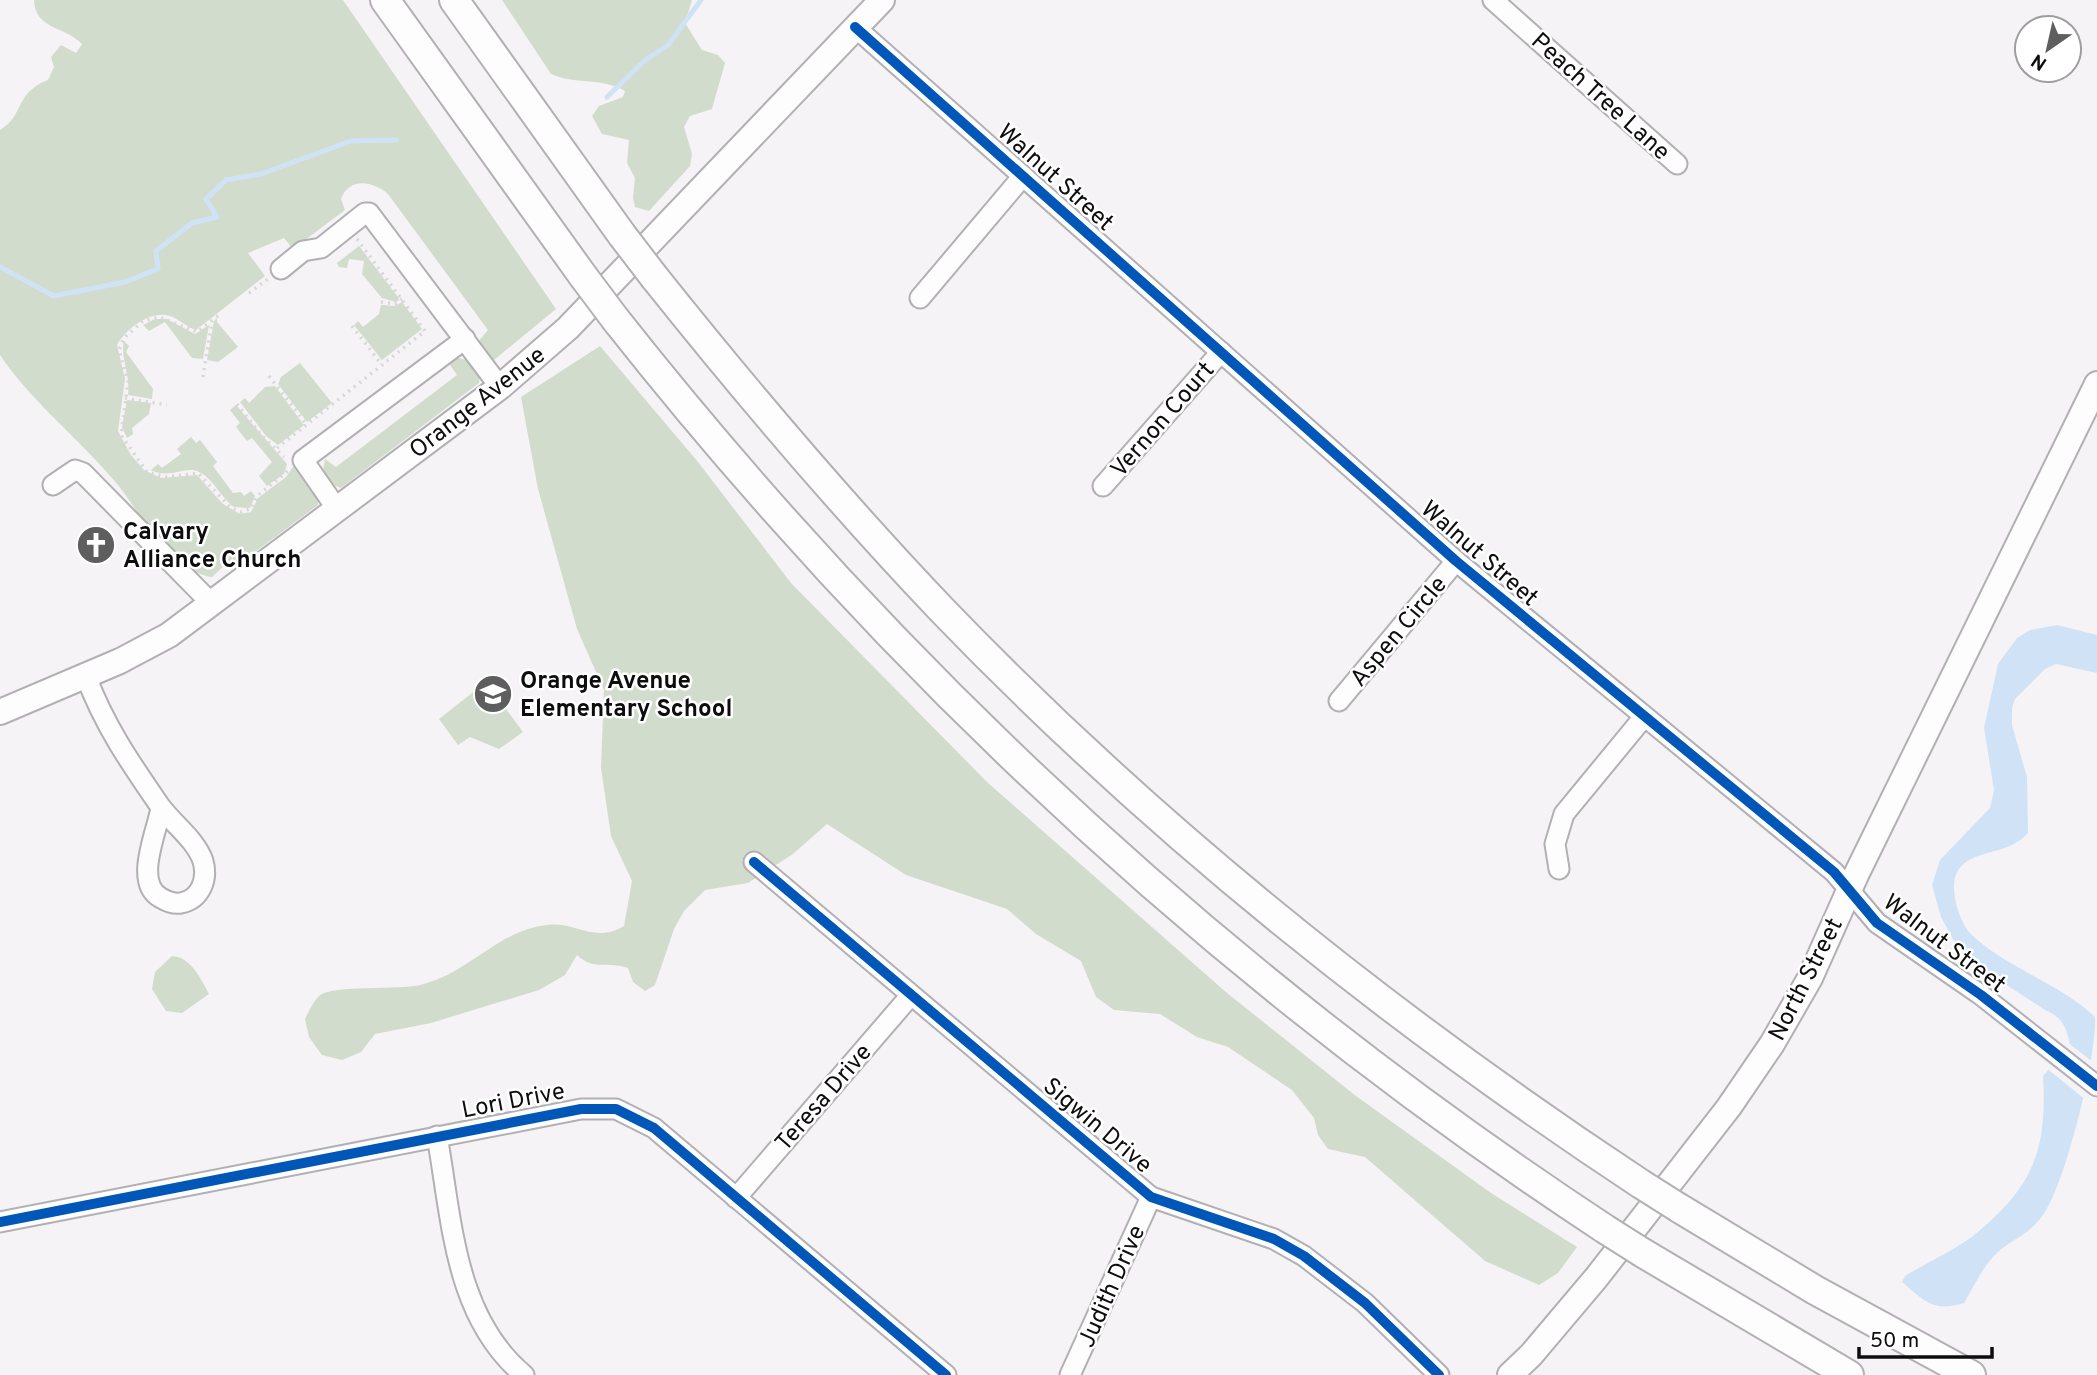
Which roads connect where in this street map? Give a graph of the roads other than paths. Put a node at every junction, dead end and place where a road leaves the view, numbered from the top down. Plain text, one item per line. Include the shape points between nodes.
1 (385, 0) edge
2 (454, 0) edge
3 (882, 0) edge
4 (1493, 0) edge
5 (855, 27) junction
6 (1677, 164) dead end
7 (1023, 176) junction
8 (281, 269) road end
9 (920, 298) dead end
10 (464, 339) junction
11 (1221, 352) junction
12 (2097, 384) edge
13 (500, 387) junction
14 (53, 485) dead end
15 (1103, 486) dead end
16 (337, 509) junction
17 (1456, 561) junction
18 (212, 604) junction
19 (86, 676) junction
20 (1339, 701) dead end
21 (0, 712) edge
22 (1643, 718) junction
23 (161, 808) dead end
24 (754, 862) dead end
25 (1559, 869) dead end
26 (1849, 891) junction
27 (911, 995) junction
28 (2096, 1085) edge
29 (437, 1136) junction
30 (1151, 1197) junction
31 (736, 1198) junction
32 (0, 1222) edge
33 (524, 1375) edge
34 (946, 1375) edge
35 (1070, 1375) edge
36 (1439, 1375) edge
37 (1510, 1375) edge
38 (1849, 1375) edge
39 (1971, 1375) edge

1 - 38 highway, bridge via 583,276 720,448 936,685 1075,818 1179,911 1436,1114 1605,1229
2 - 39 highway, bridge via 622,235 764,413 900,565 1133,795 1231,881 1385,1004 1510,1096 1679,1208
3 - 5 main road, Orange Avenue
4 - 6 street, Peach Tree Lane
5 - 7 street, Walnut Street
5 - 13 main road, Orange Avenue via 568,328
7 - 9 street
7 - 11 street, Walnut Street
8 - 10 street via 303,251 321,248 365,213 373,216
10 - 13 street
10 - 16 street via 303,460
11 - 15 street, Vernon Court
11 - 17 street, Walnut Street
12 - 26 main road, North Street
13 - 16 main road, Orange Avenue
14 - 18 street via 75,470 83,473
16 - 18 main road, Orange Avenue
17 - 20 street, Aspen Circle
17 - 22 street, Walnut Street
18 - 19 main road, Orange Avenue via 146,648
19 - 21 main road, Orange Avenue
19 - 23 street via 108,729
22 - 25 street via 1564,814 1555,844
22 - 26 street, Walnut Street via 1834,872
24 - 27 street, Sigwin Drive
26 - 28 street, Walnut Street via 1877,923 1981,995
26 - 37 main road, North Street via 1810,978 1729,1107 1595,1278
27 - 30 street, Sigwin Drive
27 - 31 street, Teresa Drive
29 - 31 street, Lori Drive via 581,1109 616,1109 654,1128
29 - 32 street, Lori Drive
29 - 33 street via 458,1261 469,1296 484,1328
30 - 35 street, Judith Drive
30 - 36 street, Sigwin Drive via 1274,1239 1304,1256 1365,1303
31 - 34 street, Lori Drive

